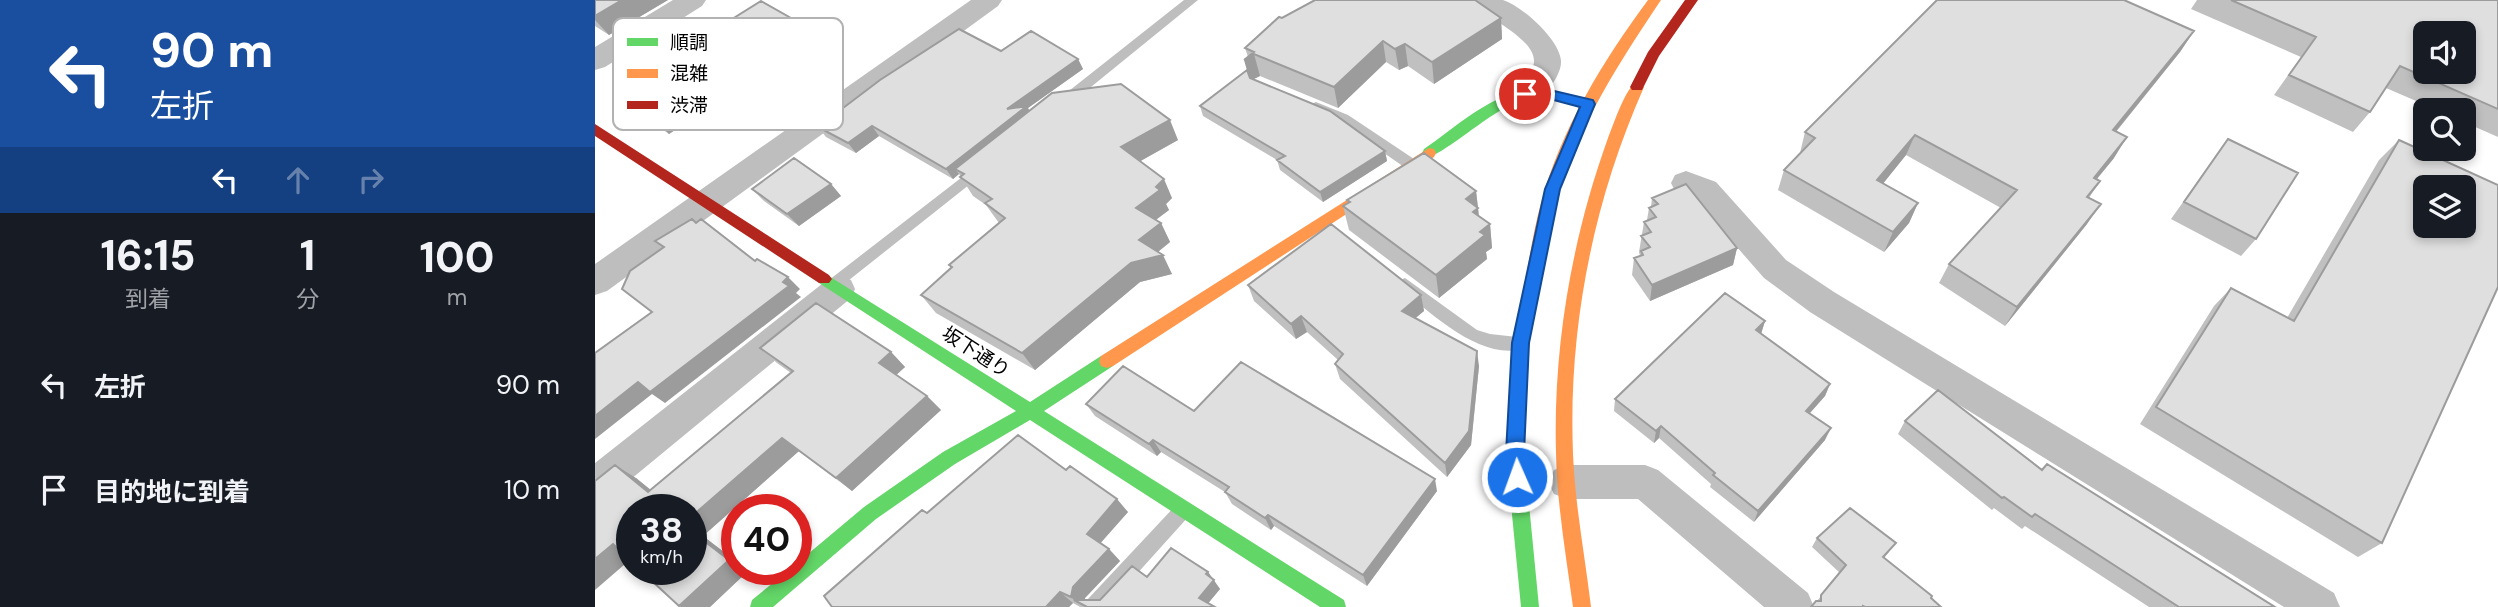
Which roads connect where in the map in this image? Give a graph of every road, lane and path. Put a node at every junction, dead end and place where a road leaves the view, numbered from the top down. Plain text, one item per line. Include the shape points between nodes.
1 (693, 0) edge
2 (989, 0) edge
3 (1192, 0) edge
4 (1484, 0) edge
5 (1655, 0) edge
6 (1692, 0) edge
7 (664, 18) edge
8 (613, 49) edge
9 (595, 60) edge
10 (1525, 94) junction
11 (1307, 103) edge
12 (843, 104) edge
13 (1588, 104) junction
14 (1058, 107) edge
15 (595, 129) edge
16 (806, 130) edge
17 (994, 158) edge
18 (1412, 164) junction
19 (1686, 183) edge
20 (705, 202) junction
21 (1398, 278) edge
22 (595, 282) edge
23 (836, 286) junction
24 (1520, 343) junction
25 (1030, 411) junction
26 (1567, 482) junction
27 (595, 486) edge
28 (1184, 510) junction
29 (759, 607) edge
30 (1094, 607) edge
31 (1337, 607) edge
32 (1530, 607) edge
33 (1582, 607) edge
34 (1794, 607) edge
35 (2320, 607) edge

1 - 7 street
2 - 12 street
3 - 14 lane
4 - 10 street via 1540,40 1547,55 1546,72
5 - 13 street
6 - 26 street via 1653,55 1620,122 1589,213 1572,326 1564,433
8 - 9 street
10 - 13 street via 1550,94
10 - 18 street via 1502,103
11 - 18 lane via 1343,118
13 - 24 street via 1552,189
15 - 20 street, 坂下通り
16 - 20 street
17 - 23 lane
18 - 25 street via 1328,224
19 - 35 street via 1705,190 1775,269 1822,302
20 - 22 street
20 - 23 street, 坂下通り
21 - 24 lane via 1472,335
23 - 25 street, 坂下通り
23 - 27 street
24 - 32 street via 1515,453
25 - 28 street, 坂下通り
25 - 29 street via 949,458 870,513
26 - 33 street
26 - 34 street via 1645,482
28 - 30 lane
28 - 31 street, 坂下通り

